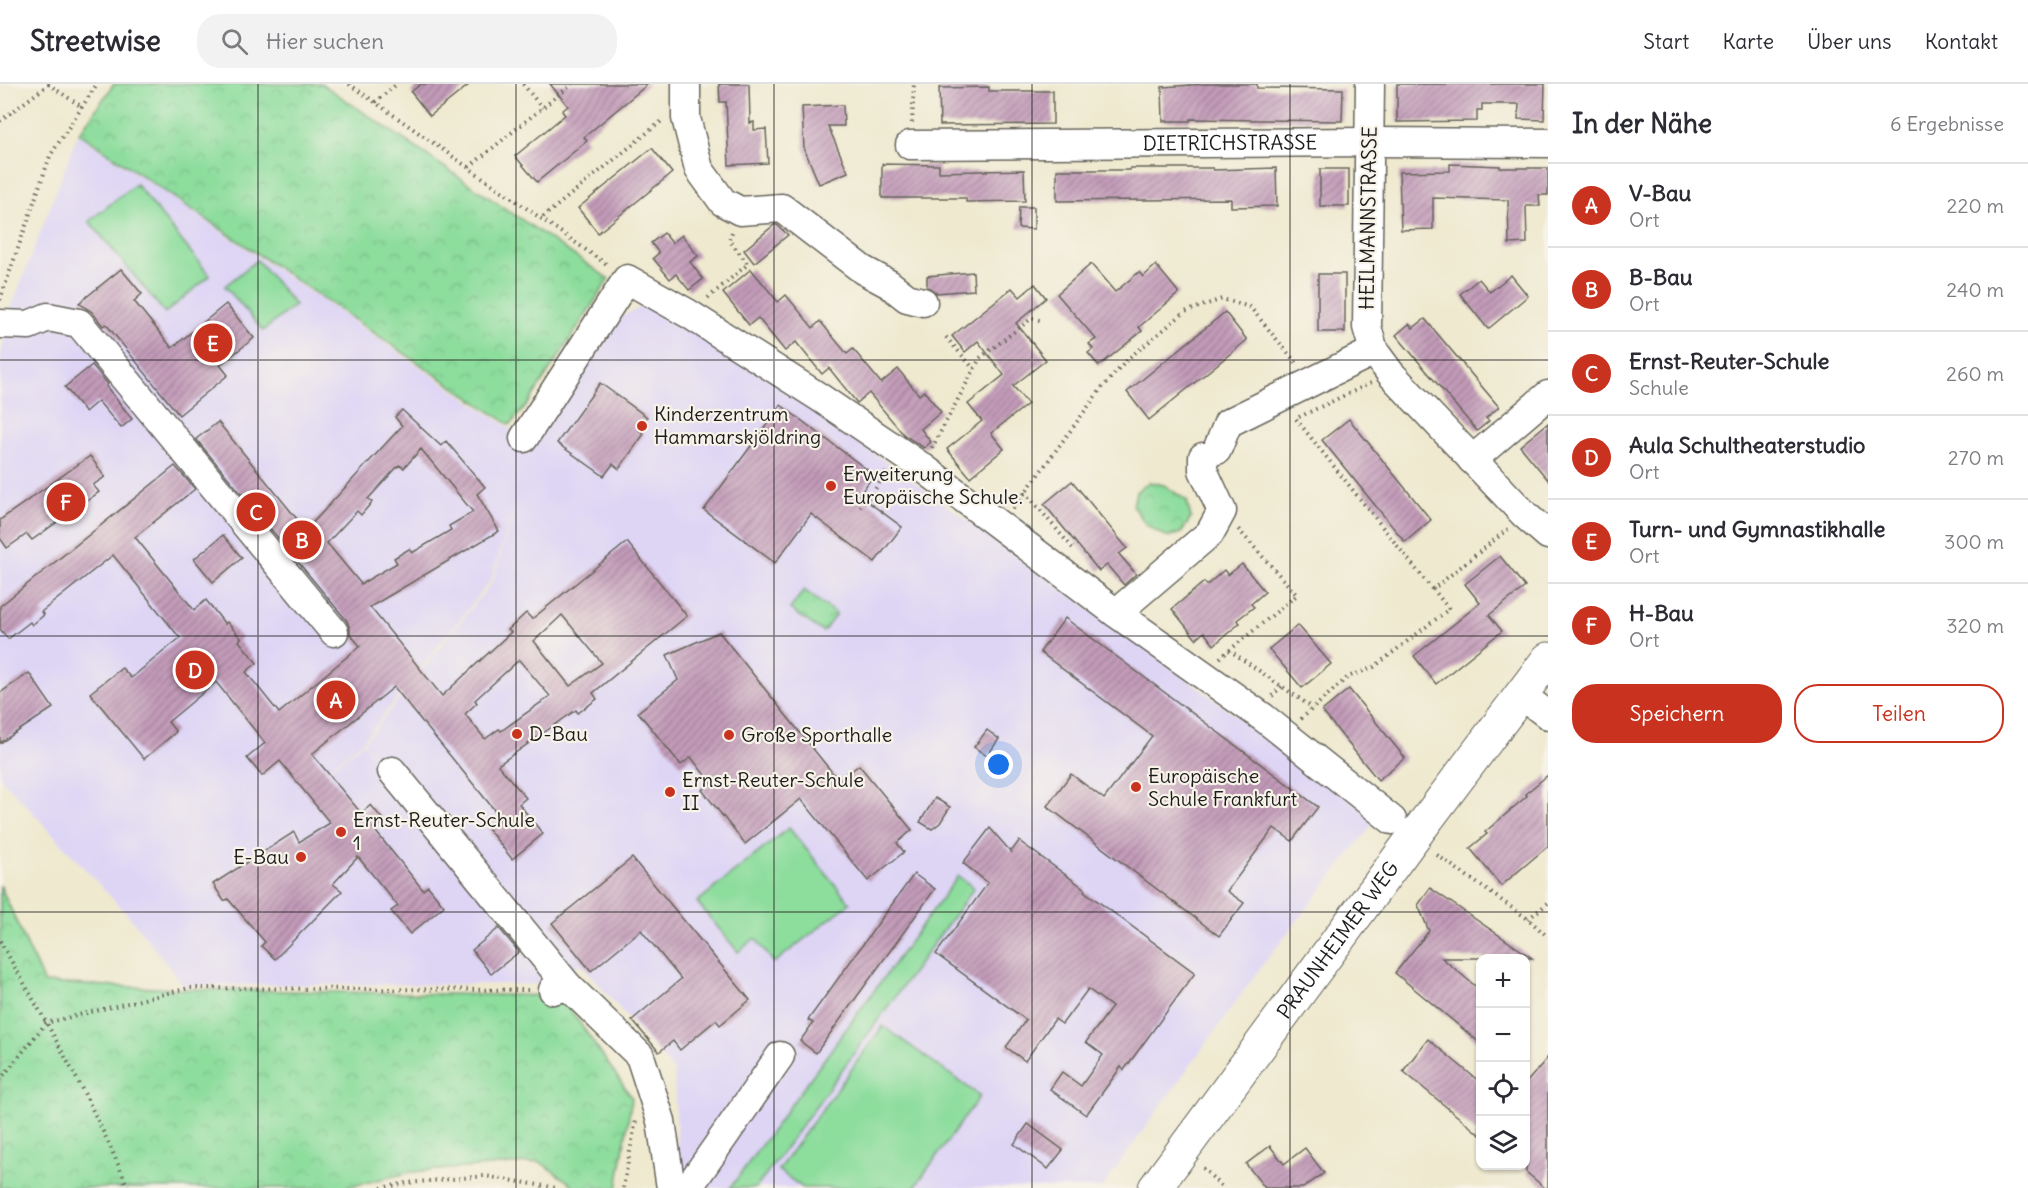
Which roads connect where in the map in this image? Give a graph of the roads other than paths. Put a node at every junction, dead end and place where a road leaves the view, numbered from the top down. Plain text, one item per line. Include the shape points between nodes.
1 (686, 84) edge
2 (1370, 84) edge
3 (1370, 142) junction
4 (1548, 143) edge
5 (910, 145) road end
6 (923, 302) dead end
7 (0, 324) edge
8 (1374, 351) junction
9 (1548, 395) edge
10 (524, 438) dead end
11 (1472, 460) junction
12 (1548, 535) edge
13 (1116, 613) junction
14 (334, 632) dead end
15 (1548, 659) edge
16 (1521, 695) junction
17 (1548, 715) edge
18 (392, 771) dead end
19 (1392, 820) dead end
20 (780, 1056) dead end
21 (671, 1188) edge
22 (688, 1188) edge
23 (1155, 1188) edge

1 - 6 street via 686,118 699,169 723,202 740,211 782,208 863,270 907,298
2 - 3 street, HEILMANNSTRASSE
3 - 4 street, DIETRICHSTRASSE
3 - 5 street, DIETRICHSTRASSE
3 - 8 street, HEILMANNSTRASSE via 1367,327
7 - 14 street via 29,325 48,317 79,323
8 - 11 street, HEILMANNSTRASSE
8 - 13 street via 1228,423 1203,470 1222,511 1210,533
9 - 11 street
10 - 13 street via 627,279 689,314 922,467
11 - 12 street, HEILMANNSTRASSE
13 - 19 street via 1284,734
15 - 16 main road, PRAUNHEIMER WEG
16 - 17 street
16 - 23 main road, PRAUNHEIMER WEG
18 - 21 street via 560,988 640,1056 661,1121
20 - 22 street

